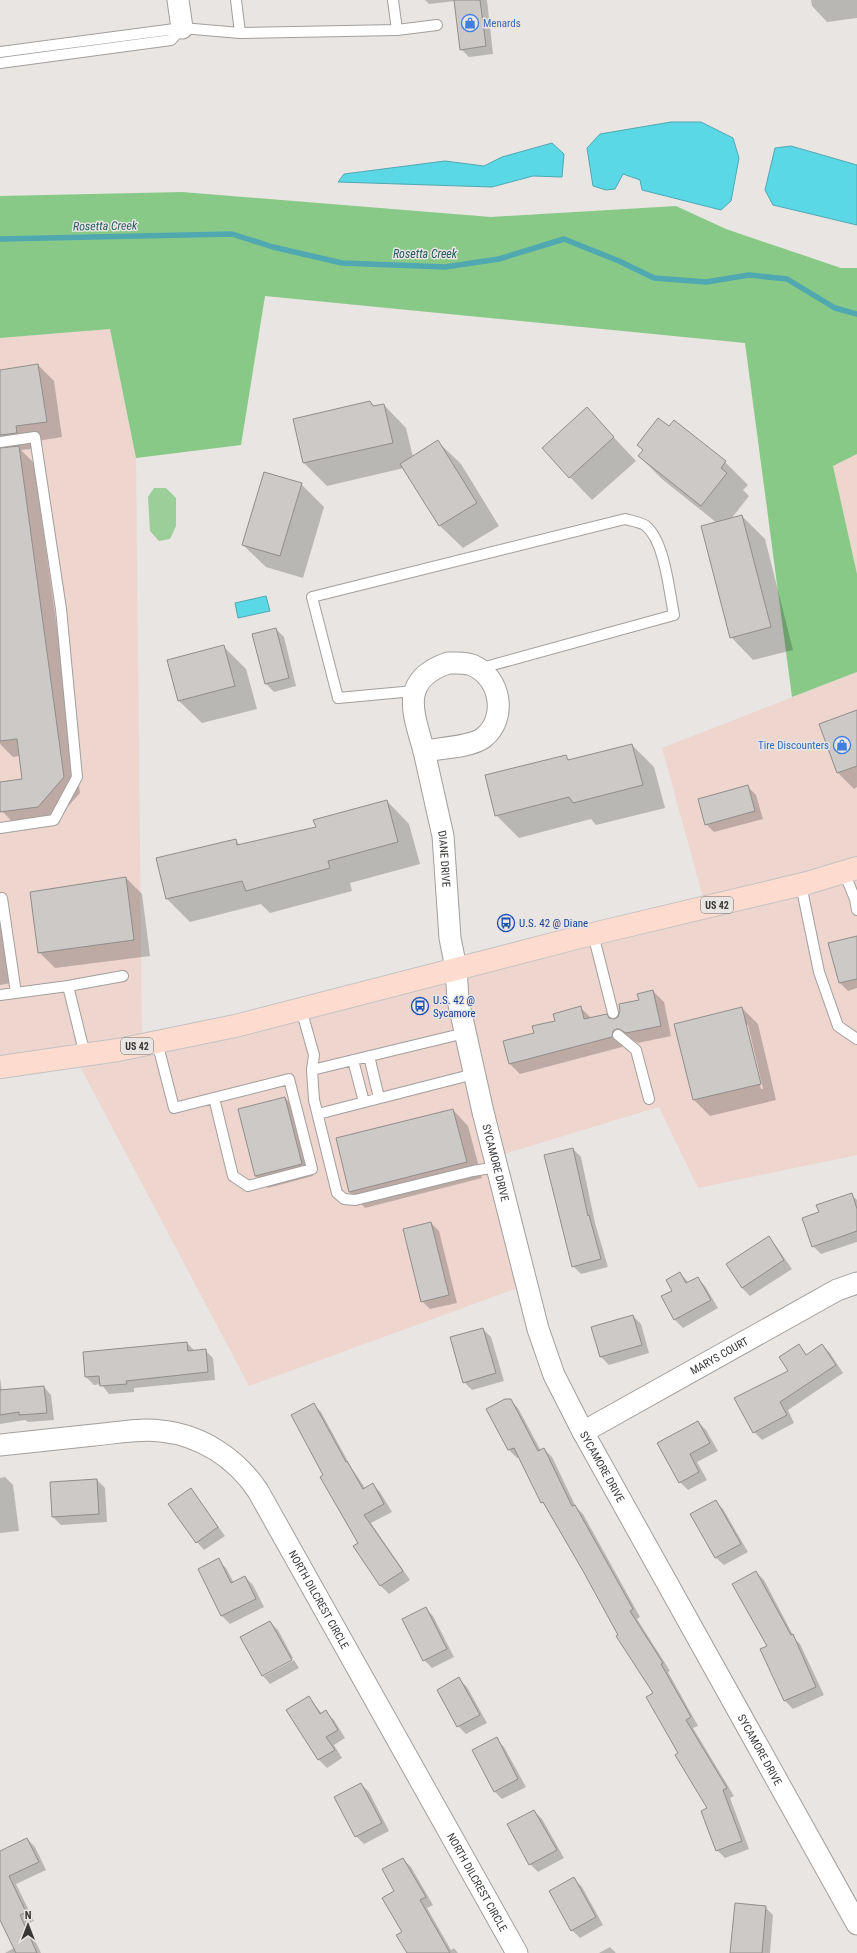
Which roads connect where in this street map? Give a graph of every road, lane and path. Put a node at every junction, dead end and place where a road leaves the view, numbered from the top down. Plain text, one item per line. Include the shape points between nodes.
1 (178, 0) edge
2 (236, 0) edge
3 (393, 0) edge
4 (437, 25) dead end
5 (182, 28) junction
6 (397, 30) junction
7 (240, 33) junction
8 (0, 52) edge
9 (0, 63) edge
10 (0, 442) edge
11 (478, 669) junction
12 (414, 691) junction
13 (424, 751) junction
14 (0, 828) edge
15 (850, 870) edge
16 (801, 884) junction
17 (2, 898) dead end
18 (857, 910) edge
19 (593, 934) junction
20 (456, 968) junction
21 (123, 976) dead end
22 (68, 986) junction
23 (16, 993) junction
24 (0, 995) edge
25 (301, 1009) junction
26 (612, 1013) dead end
27 (465, 1033) junction
28 (618, 1035) dead end
29 (857, 1039) edge
30 (157, 1042) junction
31 (85, 1055) junction
32 (369, 1056) junction
33 (353, 1060) junction
34 (0, 1067) edge
35 (312, 1070) junction
36 (474, 1074) junction
37 (214, 1098) junction
38 (379, 1098) junction
39 (649, 1099) dead end
40 (364, 1102) junction
41 (318, 1114) junction
42 (497, 1167) junction
43 (857, 1283) edge
44 (583, 1432) junction
45 (0, 1445) edge
46 (857, 1924) edge
47 (517, 1953) edge

1 - 5 street
2 - 7 lane
3 - 6 lane
4 - 6 lane
5 - 7 lane
5 - 8 lane
5 - 9 lane via 172,40
6 - 7 lane
10 - 14 lane via 35,437 61,609 77,777 54,820
11 - 12 street via 464,663 448,662 435,667
11 - 12 lane via 674,615 661,555 653,534 644,525 625,519 312,597 338,698
11 - 13 street via 492,682 499,701 499,715 493,728 474,743
12 - 13 street, DIANE DRIVE via 413,712
13 - 20 street, DIANE DRIVE via 443,836 450,938
15 - 16 main road, US 42
15 - 18 lane
16 - 19 main road, US 42
16 - 29 lane via 819,972 838,1026
17 - 23 lane
19 - 20 main road, US 42
19 - 26 lane
20 - 25 main road, US 42
20 - 27 street, SYCAMORE DRIVE via 458,1000
21 - 22 lane
22 - 23 lane
22 - 31 lane
23 - 24 lane
25 - 30 main road, US 42
25 - 35 lane via 314,1055
27 - 32 lane
27 - 36 street, SYCAMORE DRIVE
28 - 39 lane via 636,1050
30 - 31 main road, US 42
30 - 37 lane via 174,1108
31 - 34 main road, US 42
32 - 33 lane
32 - 38 lane
33 - 35 lane
33 - 40 lane
35 - 41 lane via 314,1100
36 - 38 lane
36 - 42 street, SYCAMORE DRIVE
37 - 37 lane via 289,1079 312,1169 248,1186 233,1176
38 - 40 lane
40 - 41 lane
41 - 42 lane via 337,1193 344,1199 354,1200 473,1170
42 - 44 street, SYCAMORE DRIVE via 538,1329 554,1375
43 - 44 street, MARYS COURT via 837,1290
44 - 46 street, SYCAMORE DRIVE
45 - 47 street, NORTH DILCREST CIRCLE via 160,1430 202,1441 236,1463 258,1491

